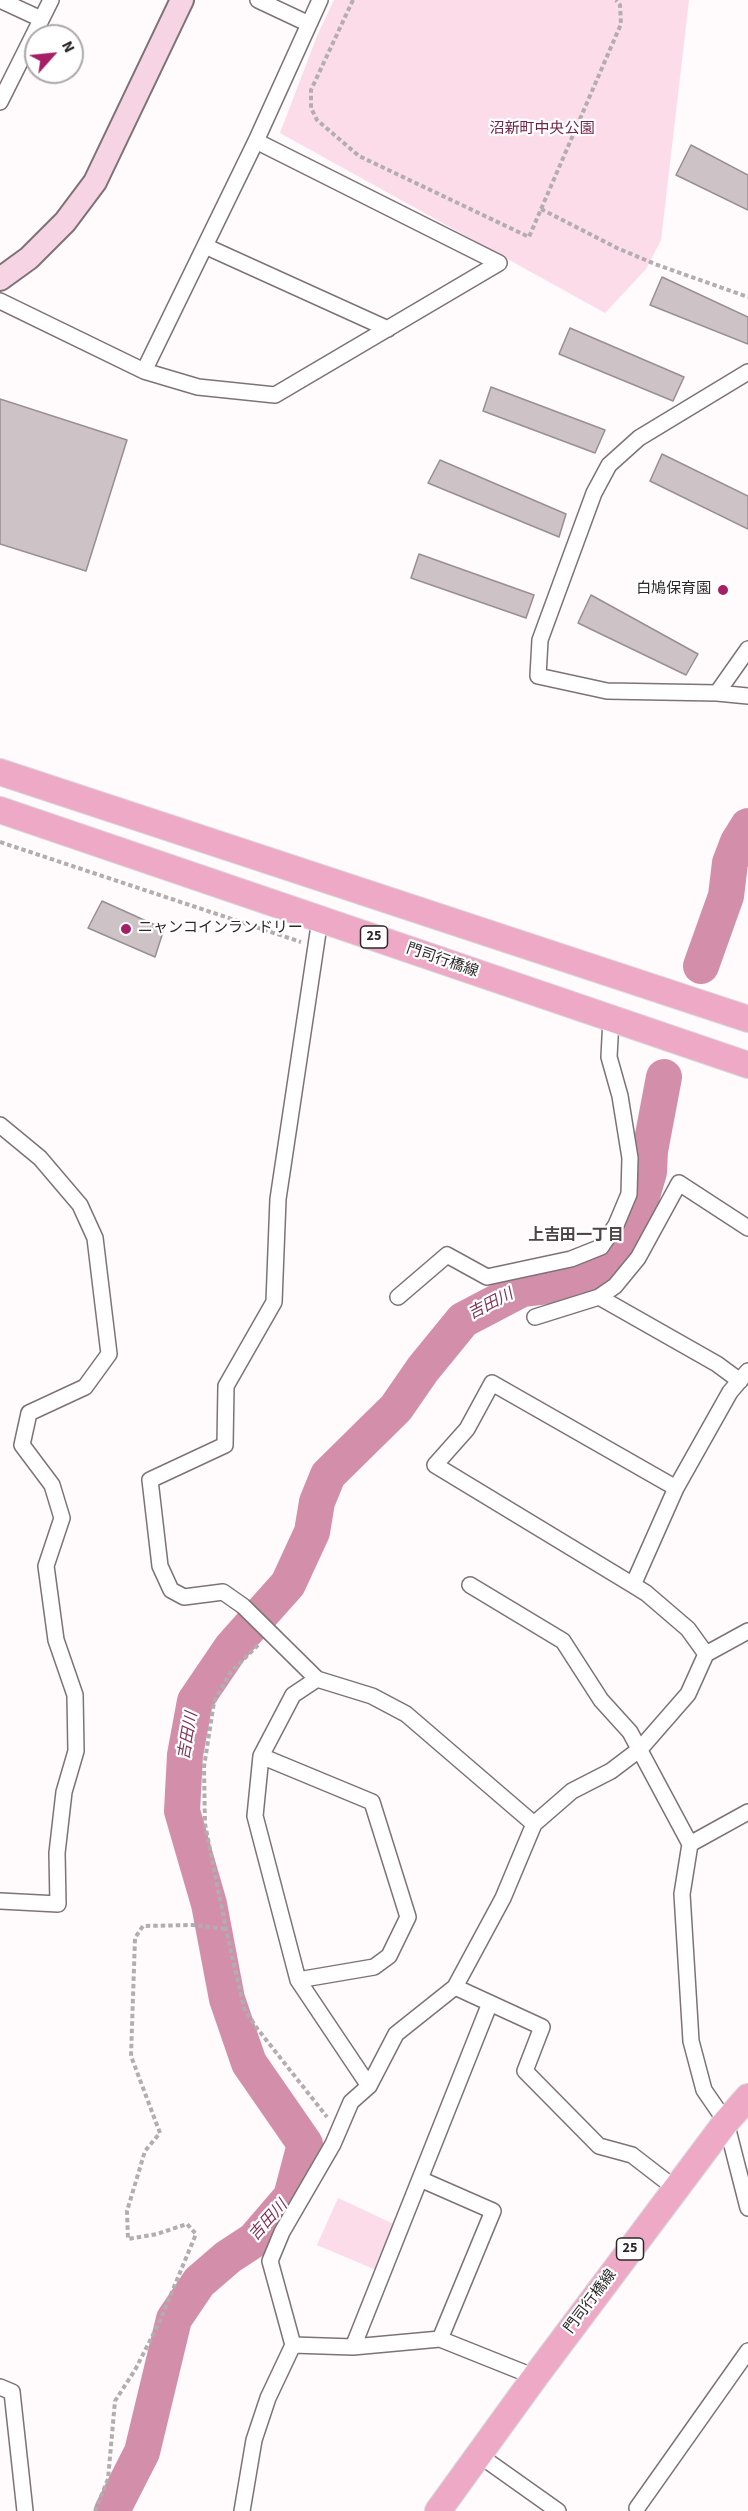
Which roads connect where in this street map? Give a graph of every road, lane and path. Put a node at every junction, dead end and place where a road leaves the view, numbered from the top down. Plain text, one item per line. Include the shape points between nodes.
1 (0, 0) edge
2 (51, 0) edge
3 (182, 0) edge
4 (258, 0) edge
5 (320, 0) edge
6 (353, 0) edge
7 (616, 0) edge
8 (41, 20) junction
9 (309, 24) junction
10 (0, 102) edge
11 (256, 141) junction
12 (541, 209) junction
13 (205, 246) junction
14 (0, 279) edge
15 (748, 297) edge
16 (0, 301) edge
17 (388, 329) junction
18 (144, 371) junction
19 (748, 372) edge
20 (748, 649) edge
21 (717, 693) junction
22 (748, 696) edge
23 (0, 772) edge
24 (0, 810) edge
25 (0, 842) edge
26 (321, 919) junction
27 (316, 947) junction
28 (611, 1019) junction
29 (748, 1019) edge
30 (748, 1065) edge
31 (0, 1125) edge
32 (748, 1228) edge
33 (599, 1297) junction
34 (398, 1298) dead end
35 (535, 1317) dead end
36 (744, 1376) edge
37 (676, 1488) junction
38 (470, 1585) dead end
39 (633, 1585) junction
40 (748, 1631) edge
41 (268, 1632) junction
42 (706, 1654) junction
43 (317, 1678) junction
44 (640, 1749) junction
45 (261, 1756) junction
46 (748, 1812) edge
47 (534, 1824) junction
48 (690, 1844) junction
49 (0, 1901) edge
50 (226, 1929) junction
51 (298, 1980) junction
52 (455, 1987) junction
53 (490, 2003) junction
54 (369, 2086) junction
55 (748, 2097) edge
56 (726, 2122) junction
57 (338, 2132) junction
58 (420, 2179) junction
59 (676, 2189) junction
60 (748, 2208) edge
61 (440, 2339) junction
62 (292, 2345) junction
63 (353, 2347) junction
64 (748, 2351) edge
65 (534, 2377) junction
66 (0, 2387) edge
67 (479, 2455) junction
68 (633, 2510) edge
69 (25, 2511) edge
70 (95, 2511) edge
71 (242, 2511) edge
72 (438, 2511) edge
73 (558, 2511) edge
74 (654, 2511) edge

1 - 8 street
2 - 8 street
3 - 14 street via 94,182 65,222 29,258
4 - 9 street
5 - 9 street
6 - 12 path via 311,90 311,108 317,120 359,156 529,237
7 - 12 path via 621,24
8 - 10 street
9 - 11 street
11 - 13 street
11 - 17 street via 499,263
12 - 15 path via 636,256
13 - 17 street
13 - 18 street
16 - 18 street
17 - 18 street via 274,395 198,387
19 - 21 street via 639,438 609,465 594,493 540,640 538,676 607,691
20 - 21 street
21 - 22 street
23 - 29 main road
24 - 26 main road, 門司行橋線 / 25
25 - 27 path
26 - 27 street
26 - 28 main road, 門司行橋線 / 25
27 - 41 street via 278,1199 274,1302 226,1386 225,1445 150,1480 160,1566 171,1590 184,1596 223,1592
28 - 30 main road, 門司行橋線 / 25
28 - 34 street via 609,1057 620,1095 630,1158 629,1194 601,1247 571,1259 487,1277 447,1255
31 - 49 street via 40,1158 80,1205 95,1238 109,1354 85,1387 29,1413 22,1444 52,1485 62,1518 46,1566 56,1640 75,1695 76,1751 64,1792 58,1842 58,1904
32 - 33 street via 679,1183 638,1257 615,1286
33 - 35 street
33 - 36 street
36 - 37 street via 730,1392
37 - 39 street
37 - 39 street via 492,1383 467,1430 435,1465
38 - 44 street via 563,1641 601,1700
39 - 42 street via 688,1629
40 - 42 street
41 - 43 street
41 - 50 path via 230,1673 214,1702 204,1767 205,1824
42 - 44 street via 688,1694
43 - 45 street via 293,1695
43 - 47 street via 372,1696 406,1714
44 - 47 street via 612,1771 572,1791
44 - 48 street
45 - 51 street via 255,1816
45 - 51 street via 372,1802 408,1917 389,1956 374,1967
46 - 48 street
47 - 52 street via 503,1898
48 - 56 street via 682,1894 691,2041 704,2090
50 - 57 path via 244,2008
50 - 70 path via 143,1926 135,1938 131,2056 160,2133 145,2151 127,2211 128,2239 187,2224 196,2234 159,2323 115,2401 108,2479
51 - 54 street
52 - 53 street
52 - 54 street via 396,2034
53 - 58 street
53 - 59 street via 542,2027 525,2071 599,2146 632,2155
54 - 57 street via 351,2102
55 - 56 main road, 門司行橋線 / 25
56 - 59 main road, 門司行橋線 / 25
56 - 60 street
57 - 62 street via 270,2261
58 - 61 street via 493,2211
58 - 63 street
59 - 65 main road, 門司行橋線 / 25
61 - 63 street
61 - 65 street
62 - 63 street
62 - 71 street via 254,2440
64 - 68 street
65 - 67 main road, 門司行橋線 / 25
66 - 69 street via 12,2392
67 - 72 main road, 門司行橋線 / 25
67 - 73 street
68 - 74 street

